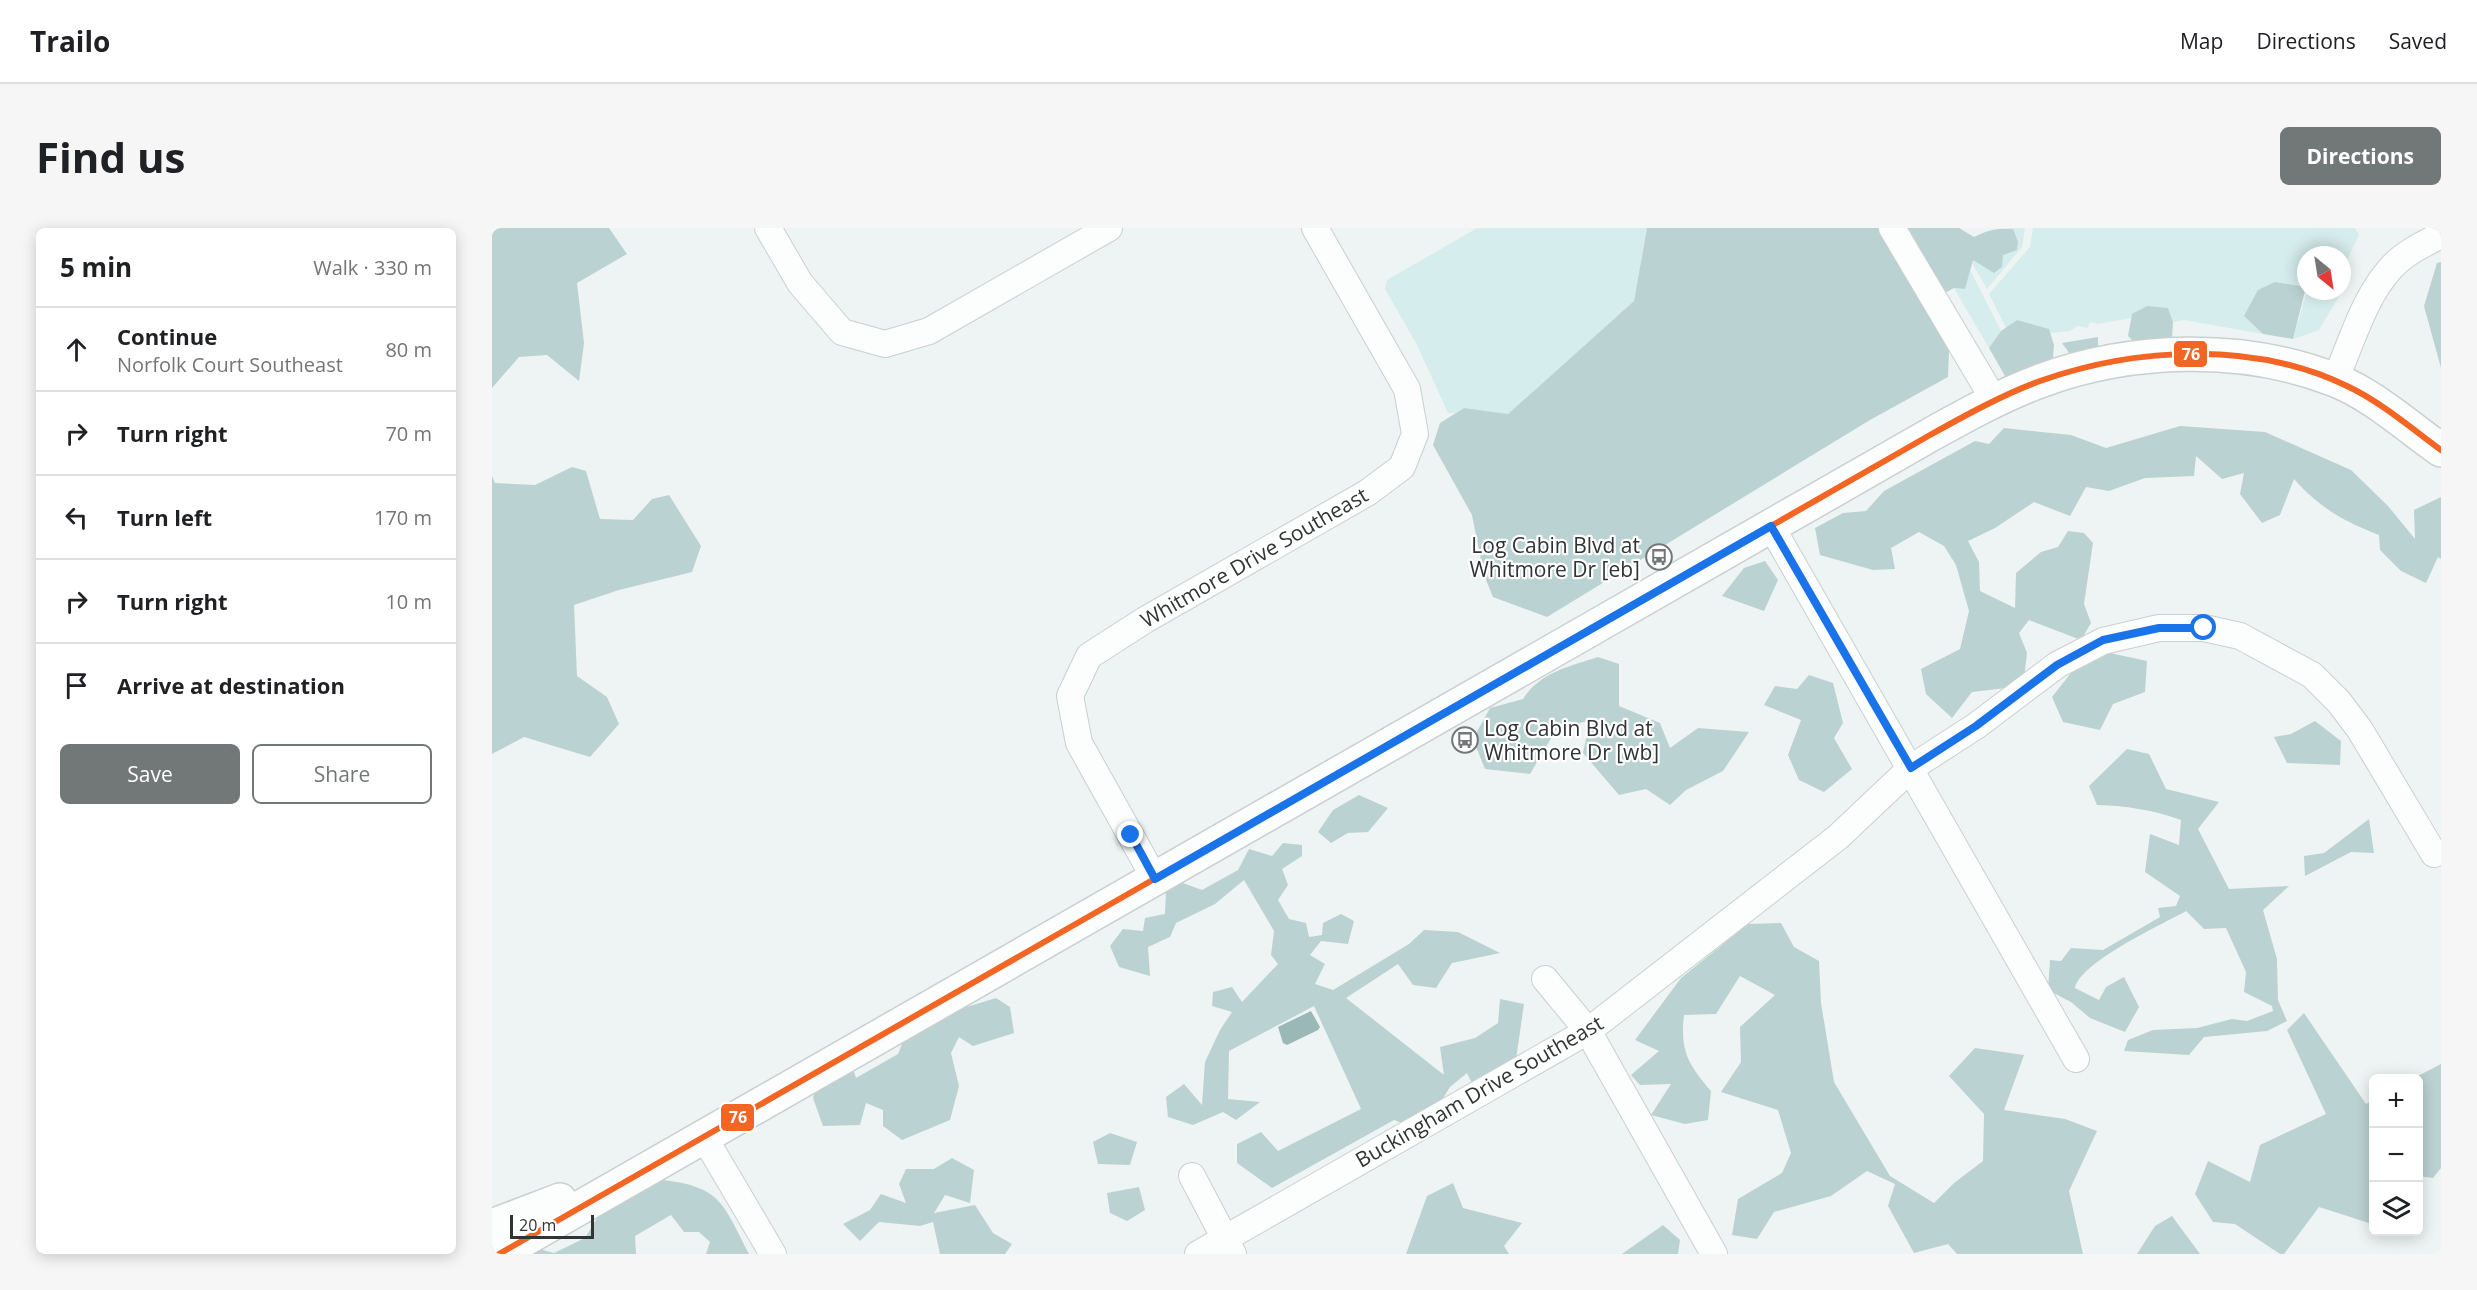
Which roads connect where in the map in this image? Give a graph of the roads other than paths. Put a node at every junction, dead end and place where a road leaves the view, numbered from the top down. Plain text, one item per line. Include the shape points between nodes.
1 (768, 228) edge
2 (1109, 228) edge
3 (1315, 228) edge
4 (1892, 228) edge
5 (2441, 235) edge
6 (2335, 380) junction
7 (1995, 400) junction
8 (2441, 450) edge
9 (1771, 526) junction
10 (1911, 768) junction
11 (2434, 854) dead end
12 (1155, 879) junction
13 (1545, 979) dead end
14 (1588, 1031) junction
15 (2076, 1059) dead end
16 (704, 1137) junction
17 (660, 1162) junction
18 (1192, 1176) dead end
19 (492, 1226) edge
20 (1229, 1247) edge
21 (498, 1254) edge
22 (773, 1254) edge
23 (1198, 1254) edge
24 (1714, 1254) edge

1 - 2 street via 800,283 842,332 885,344 929,331
3 - 12 street, Whitmore Drive Southeast via 1407,389 1415,434 1402,467 1367,493 1089,656 1070,696 1079,742
4 - 7 street
5 - 6 street via 2391,268 2372,297
6 - 7 street via 2280,364 2217,355 2156,355 2052,377
6 - 8 street via 2368,398
7 - 9 street
9 - 10 street
9 - 12 street
10 - 11 street, Buckingham Drive Southeast via 1976,726 2057,665 2103,640 2159,628 2204,628 2240,636 2312,675 2360,730
10 - 14 street, Buckingham Drive Southeast via 1838,837
10 - 15 street
12 - 16 street
13 - 14 street
14 - 20 street, Buckingham Drive Southeast via 1398,1137
14 - 24 street
16 - 17 street
16 - 22 street
17 - 19 street
17 - 21 street
18 - 20 street
20 - 23 street, Buckingham Drive Southeast

